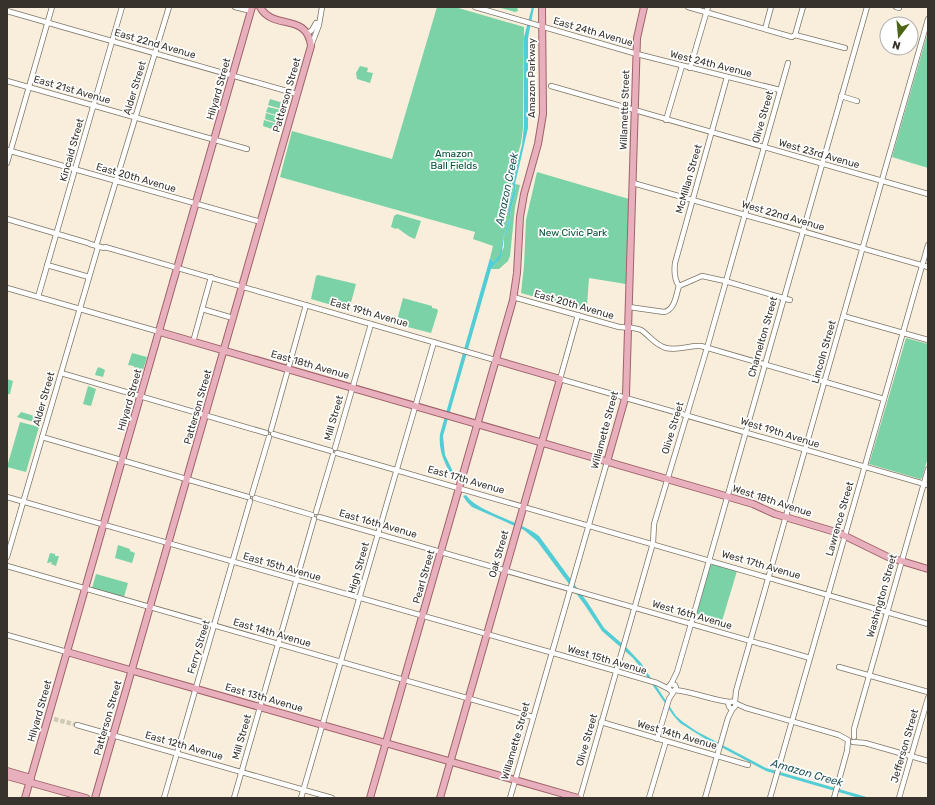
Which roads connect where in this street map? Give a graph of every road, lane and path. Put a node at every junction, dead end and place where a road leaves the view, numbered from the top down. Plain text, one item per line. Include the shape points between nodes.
1 (52, 7) edge
2 (122, 7) edge
3 (169, 7) edge
4 (235, 7) edge
5 (260, 7) edge
6 (322, 7) edge
7 (475, 7) edge
8 (542, 7) edge
9 (644, 7) edge
10 (688, 7) edge
11 (771, 7) edge
12 (803, 7) edge
13 (867, 7) edge
14 (252, 9) edge
15 (707, 10) edge
16 (7, 11) edge
17 (273, 18) junction
18 (928, 19) edge
19 (319, 20) junction
20 (48, 22) junction
21 (542, 27) junction
22 (765, 29) junction
23 (308, 33) junction
24 (793, 36) junction
25 (112, 41) junction
26 (311, 46) junction
27 (845, 48) dead end
28 (155, 54) junction
29 (637, 54) junction
30 (788, 64) dead end
31 (682, 66) junction
32 (690, 68) junction
33 (233, 76) junction
34 (727, 77) junction
35 (7, 80) edge
36 (551, 86) dead end
37 (29, 87) junction
38 (780, 90) junction
39 (298, 94) junction
40 (841, 96) junction
41 (857, 101) dead end
42 (94, 106) junction
43 (636, 110) junction
44 (136, 118) junction
45 (666, 120) junction
46 (711, 132) junction
47 (215, 140) junction
48 (764, 147) junction
49 (247, 149) dead end
50 (9, 150) edge
51 (7, 163) edge
52 (822, 164) junction
53 (75, 169) junction
54 (116, 181) junction
55 (882, 181) junction
56 (633, 182) junction
57 (928, 194) edge
58 (693, 199) junction
59 (196, 204) junction
60 (744, 214) junction
61 (7, 219) edge
62 (261, 222) junction
63 (803, 231) junction
64 (57, 233) junction
65 (97, 245) junction
66 (928, 245) edge
67 (862, 248) junction
68 (47, 265) junction
69 (922, 265) junction
70 (928, 267) edge
71 (178, 268) junction
72 (89, 277) junction
73 (211, 277) junction
74 (725, 281) junction
75 (678, 286) junction
76 (242, 287) junction
77 (7, 288) edge
78 (38, 297) junction
79 (513, 297) junction
80 (784, 298) junction
81 (790, 300) dead end
82 (306, 305) junction
83 (629, 308) junction
84 (79, 309) junction
85 (202, 309) junction
86 (578, 315) junction
87 (844, 316) junction
88 (234, 318) junction
89 (371, 324) junction
90 (629, 328) junction
91 (160, 332) junction
92 (903, 333) junction
93 (928, 340) edge
94 (192, 342) junction
95 (434, 342) junction
96 (707, 348) junction
97 (224, 351) junction
98 (496, 360) junction
99 (765, 365) junction
100 (287, 369) junction
101 (61, 373) junction
102 (560, 379) junction
103 (825, 382) junction
104 (352, 388) junction
105 (141, 396) junction
106 (626, 399) junction
107 (884, 399) junction
108 (415, 406) junction
109 (206, 415) junction
110 (687, 415) junction
111 (477, 424) junction
112 (746, 432) junction
113 (270, 433) junction
114 (42, 437) junction
115 (542, 443) junction
116 (805, 450) junction
117 (334, 452) junction
118 (123, 460) junction
119 (607, 462) junction
120 (864, 467) junction
121 (928, 469) edge
122 (397, 470) junction
123 (187, 479) junction
124 (667, 479) junction
125 (926, 484) edge
126 (459, 487) junction
127 (7, 497) edge
128 (251, 497) junction
129 (727, 497) junction
130 (23, 501) junction
131 (524, 506) junction
132 (315, 516) junction
133 (786, 517) junction
134 (104, 525) junction
135 (588, 526) junction
136 (378, 534) junction
137 (845, 536) junction
138 (653, 543) junction
139 (168, 544) junction
140 (441, 552) junction
141 (7, 557) edge
142 (709, 560) junction
143 (902, 561) junction
144 (233, 562) junction
145 (7, 566) edge
146 (928, 569) edge
147 (505, 570) junction
148 (768, 577) junction
149 (297, 580) junction
150 (86, 589) junction
151 (570, 589) junction
152 (828, 595) junction
153 (359, 598) junction
154 (634, 607) junction
155 (150, 608) junction
156 (887, 612) junction
157 (423, 616) junction
158 (691, 624) junction
159 (928, 624) edge
160 (214, 626) junction
161 (7, 635) edge
162 (487, 635) junction
163 (750, 641) junction
164 (278, 644) junction
165 (67, 652) junction
166 (552, 653) junction
167 (810, 658) junction
168 (341, 662) junction
169 (839, 667) dead end
170 (132, 670) junction
171 (616, 671) junction
172 (869, 676) junction
173 (404, 680) junction
174 (672, 687) junction
175 (196, 689) junction
176 (928, 692) edge
177 (469, 698) junction
178 (928, 698) edge
179 (732, 704) junction
180 (260, 706) junction
181 (533, 717) junction
182 (601, 722) junction
183 (792, 722) junction
184 (77, 725) tunnel mouth
185 (322, 725) junction
186 (113, 735) junction
187 (657, 739) junction
188 (851, 739) junction
189 (666, 741) junction
190 (387, 743) junction
191 (177, 753) junction
192 (717, 756) junction
193 (911, 756) junction
194 (928, 760) edge
195 (450, 762) junction
196 (748, 765) dead end
197 (7, 771) edge
198 (241, 772) junction
199 (7, 776) edge
200 (30, 780) junction
201 (515, 780) junction
202 (304, 790) junction
203 (25, 798) edge
204 (86, 798) edge
205 (95, 798) edge
206 (164, 798) edge
207 (234, 798) edge
208 (301, 798) edge
209 (332, 798) edge
210 (370, 798) edge
211 (440, 798) edge
212 (510, 798) edge
213 (579, 798) edge
214 (649, 798) edge
215 (705, 798) edge
216 (770, 798) edge
217 (834, 798) edge
218 (899, 798) edge

1 - 20 street
2 - 25 street, Kincaid Street
3 - 28 street, Alder Street
4 - 14 street
5 - 17 main road
6 - 19 street, Patterson Street
7 - 21 street, East 24th Avenue
8 - 21 main road, Amazon Parkway
9 - 29 main road, Willamette Street via 637,33
10 - 15 street
11 - 22 street
12 - 24 street
13 - 40 street, Charnelton Street
14 - 17 main road
14 - 33 main road, Hilyard Street
15 - 22 street
15 - 32 street
16 - 20 street, East 22nd Avenue
17 - 23 main road via 300,26
18 - 55 street, Lincoln Street
19 - 23 street, Patterson Street
19 - 26 street, Patterson Street
20 - 25 street, East 22nd Avenue
20 - 37 street
21 - 29 street, East 24th Avenue
21 - 79 main road, Amazon Parkway via 543,114 520,217
22 - 24 street
23 - 26 main road
24 - 27 street
25 - 28 street, East 22nd Avenue
25 - 42 street, Kincaid Street
26 - 39 main road, Patterson Street
28 - 33 street, East 22nd Avenue
28 - 44 street, Alder Street
29 - 31 street, West 24th Avenue
29 - 43 main road, Willamette Street
30 - 38 street, Olive Street
31 - 32 street, West 24th Avenue
31 - 45 street
32 - 34 street, West 24th Avenue
33 - 39 street, East 22nd Avenue
33 - 47 main road, Hilyard Street
34 - 38 street, West 24th Avenue
34 - 46 street, McMillan Street
35 - 37 street, East 21st Avenue
36 - 43 street, West 23rd Avenue
37 - 42 street, East 21st Avenue
37 - 50 street
38 - 48 street, Olive Street
39 - 62 main road, Patterson Street
40 - 41 street
40 - 52 street, Charnelton Street
42 - 44 street, East 21st Avenue
42 - 53 street, Kincaid Street
43 - 45 street, West 23rd Avenue
43 - 56 main road, Willamette Street
44 - 47 street, East 21st Avenue
44 - 54 street, Alder Street
45 - 46 street, West 23rd Avenue
46 - 48 street, West 23rd Avenue
46 - 58 street, McMillan Street
47 - 49 street, East 21st Avenue
47 - 59 main road, Hilyard Street
48 - 52 street, West 23rd Avenue
48 - 60 street, Olive Street
50 - 51 street
50 - 53 street, East 20th Avenue
52 - 55 street, West 23rd Avenue
52 - 63 street, Charnelton Street
53 - 54 street, East 20th Avenue
53 - 64 street, Kincaid Street
54 - 59 street, East 20th Avenue
54 - 65 street, Alder Street
55 - 57 street, West 23rd Avenue
55 - 67 street, Lincoln Street
56 - 58 street, West 22nd Avenue
56 - 83 main road, Willamette Street
58 - 60 street, West 22nd Avenue
58 - 75 street, McMillan Street via 675,263
59 - 62 street, East 20th Avenue
59 - 71 main road, Hilyard Street
60 - 63 street, West 22nd Avenue
60 - 74 street, Olive Street
61 - 64 street, East 19th Avenue
62 - 76 main road, Patterson Street
63 - 67 street, West 22nd Avenue
63 - 80 street, Charnelton Street
64 - 65 street, East 19th Avenue
64 - 68 street, Kincaid Street
65 - 71 street, East 19th Avenue
65 - 72 street, Alder Street
66 - 69 street, Lawrence Street
67 - 69 street, West 22nd Avenue
67 - 87 street, Lincoln Street
68 - 72 street
68 - 78 street, Kincaid Street
69 - 70 street, West 22nd Avenue
69 - 92 street, Lawrence Street
71 - 73 street, East 19th Avenue
71 - 91 main road, Hilyard Street
72 - 84 street, Alder Street
73 - 76 street, East 19th Avenue
73 - 85 street
74 - 75 street via 702,276
74 - 80 street
74 - 96 street, Olive Street
75 - 83 street via 673,306 668,311
76 - 82 street, East 19th Avenue
76 - 88 main road, Patterson Street
77 - 78 street, East 18th Avenue
78 - 84 street, East 18th Avenue
79 - 86 street, East 20th Avenue
79 - 98 main road, Amazon Parkway
80 - 81 street
80 - 99 street, Charnelton Street
82 - 89 street, East 19th Avenue
82 - 100 street, Ferry Street
83 - 90 main road, Willamette Street
84 - 91 street, East 18th Avenue
84 - 101 street, Alder Street
85 - 88 street
85 - 94 street
86 - 90 street, East 20th Avenue
86 - 102 street, Oak Street
87 - 92 street
87 - 103 street, Lincoln Street
88 - 97 main road, Patterson Street
89 - 95 street, East 19th Avenue
89 - 104 street, Mill Street
90 - 96 street, East 20th Avenue via 640,330 657,345 667,348
90 - 106 main road, Willamette Street
91 - 94 main road, East 18th Avenue
91 - 105 main road, Hilyard Street
92 - 93 street
92 - 107 street, Lawrence Street
94 - 97 main road, East 18th Avenue
95 - 98 street, East 19th Avenue
95 - 108 street, High Street
96 - 99 street, East 20th Avenue
96 - 110 street, Olive Street
97 - 100 main road, East 18th Avenue
97 - 109 main road, Patterson Street
98 - 102 main road, East 19th Avenue
98 - 111 main road, Pearl Street
99 - 103 street, East 20th Avenue
99 - 112 street, Charnelton Street
100 - 104 main road, East 18th Avenue
100 - 113 street, Ferry Street
101 - 105 street, East 17th Avenue
101 - 114 street, Alder Street
102 - 106 street, East 19th Avenue
102 - 115 main road, Oak Street
103 - 107 street, East 20th Avenue
103 - 116 street, Lincoln Street
104 - 108 main road, East 18th Avenue
104 - 117 street, Mill Street
105 - 109 street, East 17th Avenue
105 - 118 main road, Hilyard Street
106 - 110 street, West 19th Avenue
106 - 119 main road, Willamette Street
107 - 120 street, Lawrence Street
108 - 111 main road, East 18th Avenue
108 - 122 street, High Street
109 - 113 street, East 17th Avenue
109 - 123 main road, Patterson Street
110 - 112 street, West 19th Avenue
110 - 124 street, Olive Street
111 - 115 main road, East 18th Avenue
111 - 126 main road, Pearl Street
112 - 116 street, West 19th Avenue
112 - 129 street, Charnelton Street
113 - 117 street, East 17th Avenue
113 - 128 street, Ferry Street
114 - 118 street, East 16th Avenue
114 - 130 street, Alder Street
115 - 119 main road, East 18th Avenue
115 - 131 main road, Oak Street
116 - 120 street, West 19th Avenue
116 - 133 street, Lincoln Street
117 - 122 street, East 17th Avenue
117 - 132 street, Mill Street
118 - 123 street, East 16th Avenue
118 - 134 main road, Hilyard Street
119 - 124 main road, West 18th Avenue
119 - 135 street, Willamette Street
120 - 125 street, West 19th Avenue
120 - 137 street, Lawrence Street
121 - 125 street, Washington Street
122 - 126 street, East 17th Avenue
122 - 136 street, High Street
123 - 128 street, East 16th Avenue
123 - 139 main road, Patterson Street
124 - 129 main road, West 18th Avenue
124 - 138 street, Olive Street via 654,524
125 - 143 street, Washington Street
126 - 131 street, East 17th Avenue
126 - 140 main road, Pearl Street
127 - 130 street, East 15th Avenue
128 - 132 street, East 16th Avenue
128 - 144 street, Ferry Street
129 - 133 main road, West 18th Avenue
129 - 142 street, Charnelton Street
130 - 134 street, East 15th Avenue
130 - 141 street, Alder Street
131 - 135 street, East 17th Avenue
131 - 147 main road, Oak Street
132 - 136 street, East 16th Avenue
132 - 149 street, Mill Street
133 - 137 main road, West 18th Avenue
133 - 148 street, Lincoln Street
134 - 139 street, East 15th Avenue
134 - 150 main road, Hilyard Street
135 - 138 street, West 17th Avenue
135 - 151 street, Willamette Street
136 - 140 street, East 16th Avenue
136 - 153 street, High Street
137 - 143 main road, West 18th Avenue via 881,554
137 - 152 street, Lawrence Street
138 - 142 street, West 17th Avenue
138 - 154 street, Olive Street
139 - 144 street, East 15th Avenue
139 - 155 main road, Patterson Street
140 - 147 street, East 16th Avenue
140 - 157 main road, Pearl Street
142 - 148 street, West 17th Avenue
142 - 158 street, Charnelton Street
143 - 146 main road, West 18th Avenue
143 - 156 street, Washington Street
144 - 149 street, East 15th Avenue
144 - 160 street, Ferry Street
145 - 150 street, East 14th Avenue
147 - 151 street, East 16th Avenue
147 - 162 main road, Oak Street
148 - 152 street, West 17th Avenue
148 - 163 street, Lincoln Street
149 - 153 street, East 15th Avenue
149 - 164 street, Mill Street
150 - 155 street, East 14th Avenue
150 - 165 main road, Hilyard Street
151 - 154 street, West 16th Avenue
151 - 166 street, Willamette Street
152 - 156 street, West 17th Avenue
152 - 167 street, Lawrence Street
153 - 157 street, East 15th Avenue
153 - 168 street, High Street
154 - 158 street, West 16th Avenue
154 - 171 street, Olive Street
155 - 160 street, East 14th Avenue
155 - 170 main road, Patterson Street
156 - 159 street, West 17th Avenue
156 - 172 street, Washington Street
157 - 162 street, East 15th Avenue
157 - 173 main road, Pearl Street
158 - 163 street, West 16th Avenue
158 - 174 street, Charnelton Street
160 - 164 street, East 14th Avenue
160 - 175 street, Ferry Street
161 - 165 street, East 13th Avenue
162 - 166 street, East 15th Avenue
162 - 177 main road, Oak Street
163 - 167 street, West 16th Avenue
163 - 179 street, Lincoln Street
164 - 168 street, East 14th Avenue
164 - 180 street, Mill Street
165 - 170 main road, East 13th Avenue
165 - 200 main road, Hilyard Street via 51,718
166 - 171 street, West 15th Avenue
166 - 181 street, Willamette Street
167 - 183 street, Lawrence Street
168 - 173 street, East 14th Avenue
168 - 185 street, High Street
169 - 172 street
170 - 175 main road, East 13th Avenue
170 - 186 main road, Patterson Street
171 - 174 street, West 15th Avenue
171 - 182 street, Olive Street
172 - 176 street
172 - 188 street, Washington Street
173 - 177 street, East 14th Avenue
173 - 190 main road, Pearl Street
174 - 179 street, West 15th Avenue
174 - 187 street, Charnelton Street
175 - 180 main road, East 13th Avenue
175 - 191 street, Ferry Street
177 - 181 street, East 14th Avenue
177 - 195 main road, Oak Street
178 - 193 street, Jefferson Street
179 - 183 street, West 15th Avenue
179 - 192 street, Lincoln Street
180 - 185 main road, East 13th Avenue
180 - 198 street, Mill Street
181 - 201 street, Willamette Street
182 - 187 street, West 14th Avenue
182 - 213 street, Olive Street
183 - 188 street, West 15th Avenue
183 - 216 street, Lawrence Street
184 - 186 street, East 12th Avenue
185 - 190 main road, East 13th Avenue
185 - 202 street, High Street
186 - 191 street, East 12th Avenue
186 - 205 main road, Patterson Street
187 - 189 street, West 14th Avenue
188 - 193 street, West 15th Avenue
188 - 217 street, Washington Street
189 - 192 street, West 14th Avenue
189 - 214 street
190 - 195 main road, East 13th Avenue
190 - 210 main road, Pearl Street
191 - 198 street, East 12th Avenue
191 - 206 street, Ferry Street
192 - 196 street, West 14th Avenue
192 - 215 street, Lincoln Street
193 - 194 street, West 15th Avenue
193 - 218 street, Jefferson Street
195 - 201 main road, East 13th Avenue
195 - 211 main road, Oak Street
197 - 200 main road
198 - 202 street, East 12th Avenue
198 - 207 street, Mill Street
199 - 200 main road
200 - 203 main road, Hilyard Street
200 - 204 main road
201 - 212 street, Willamette Street
201 - 213 main road, East 13th Avenue
202 - 208 street, High Street
202 - 209 street, East 12th Avenue

